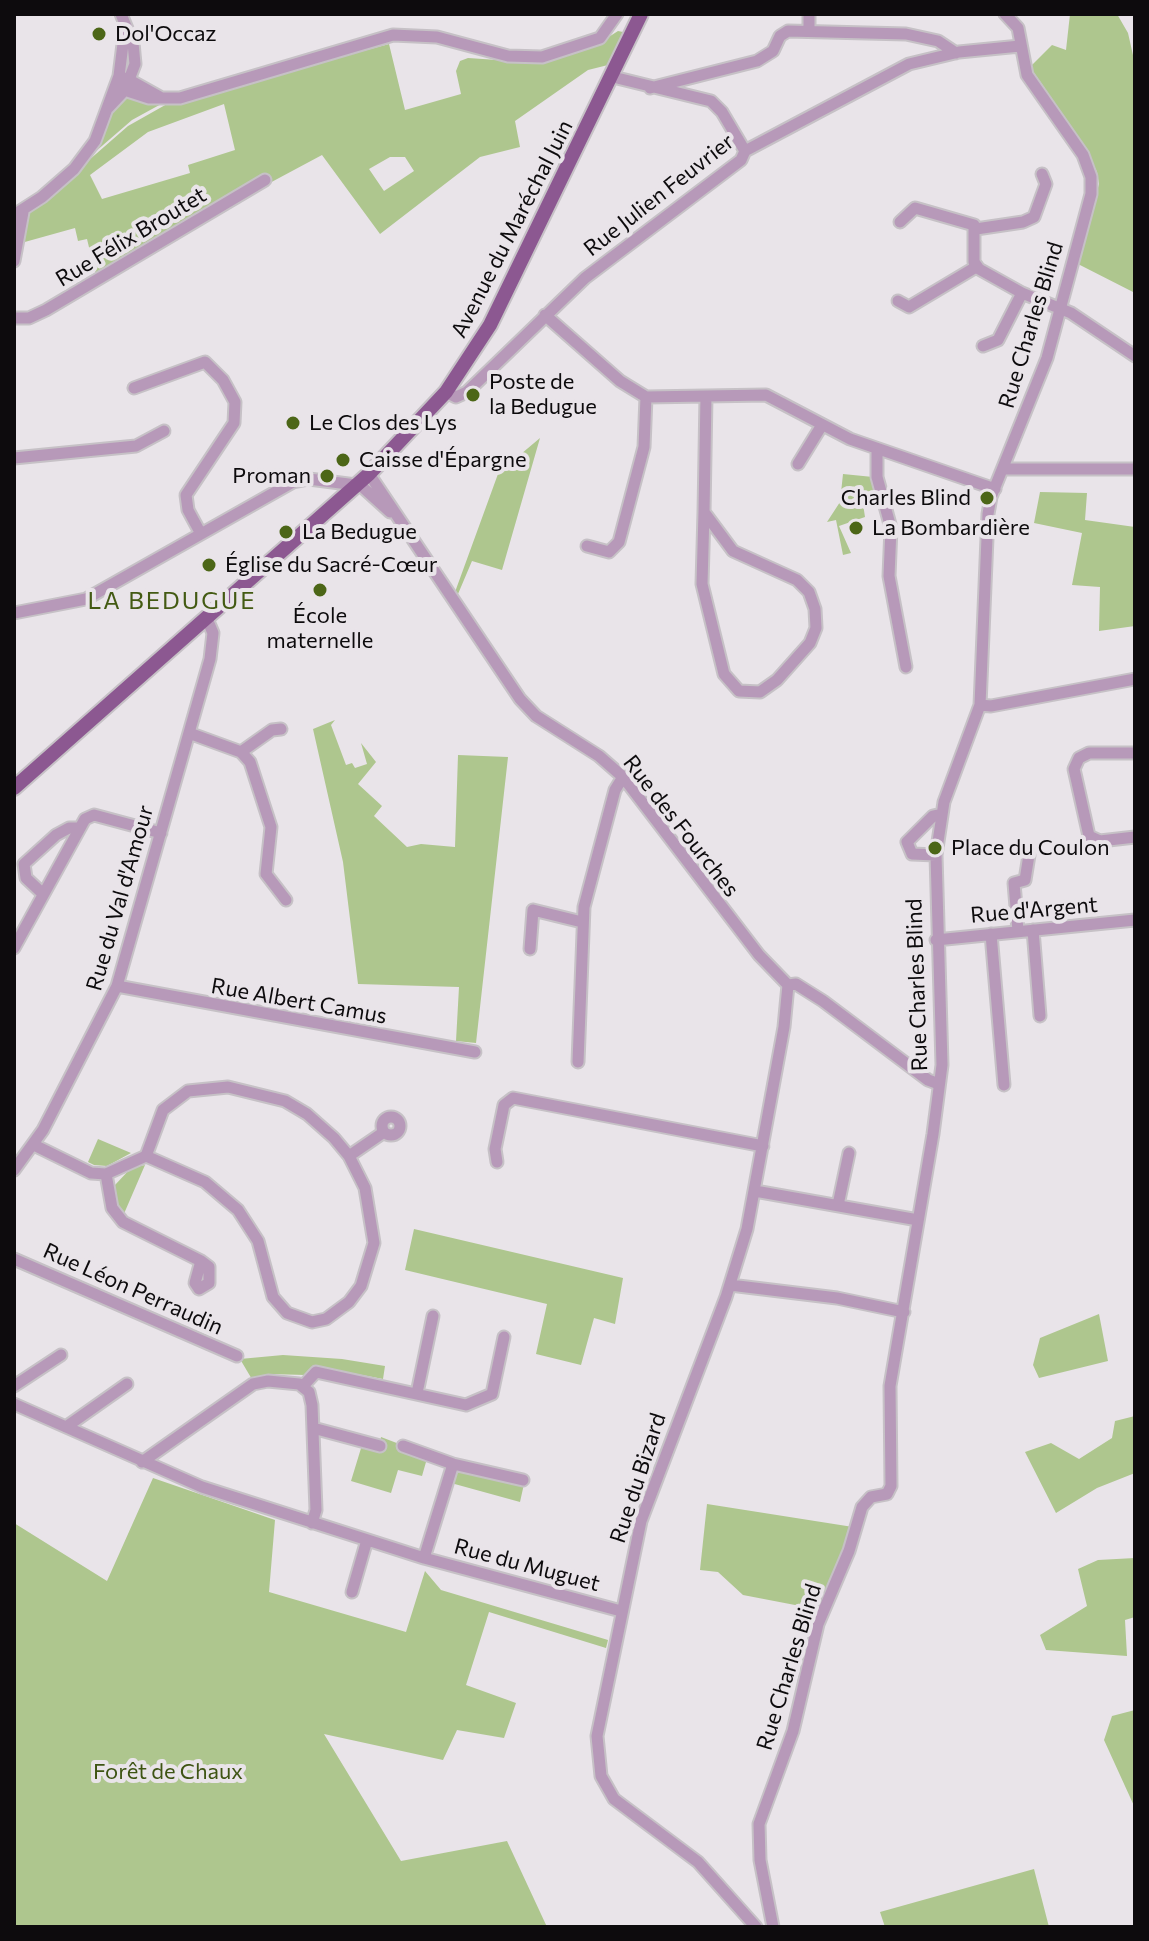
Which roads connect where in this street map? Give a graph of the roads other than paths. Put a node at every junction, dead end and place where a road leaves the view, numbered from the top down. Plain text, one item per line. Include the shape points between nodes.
1 (121, 14) edge
2 (617, 14) edge
3 (643, 14) edge
4 (809, 14) edge
5 (1013, 16) edge
6 (809, 30) junction
7 (1020, 46) junction
8 (956, 53) junction
9 (616, 72) junction
10 (123, 83) junction
11 (650, 88) junction
12 (745, 151) junction
13 (1042, 174) dead end
14 (265, 180) dead end
15 (18, 214) edge
16 (900, 222) dead end
17 (976, 229) junction
18 (14, 261) edge
19 (976, 267) junction
20 (1022, 293) junction
21 (898, 301) dead end
22 (1059, 308) junction
23 (545, 315) junction
24 (14, 318) edge
25 (983, 346) dead end
26 (1135, 356) edge
27 (134, 388) dead end
28 (446, 392) junction
29 (706, 396) junction
30 (646, 397) junction
31 (822, 425) junction
32 (164, 431) dead end
33 (877, 449) junction
34 (14, 458) edge
35 (798, 464) dead end
36 (1004, 469) junction
37 (1135, 469) edge
38 (361, 481) junction
39 (995, 489) junction
40 (704, 512) junction
41 (201, 534) junction
42 (587, 546) dead end
43 (14, 613) edge
44 (207, 619) junction
45 (906, 667) dead end
46 (1135, 679) edge
47 (980, 705) junction
48 (281, 729) dead end
49 (189, 733) junction
50 (241, 752) junction
51 (1135, 753) edge
52 (623, 777) junction
53 (14, 788) edge
54 (942, 814) junction
55 (77, 828) junction
56 (161, 833) junction
57 (1135, 837) edge
58 (936, 855) junction
59 (1029, 855) dead end
60 (42, 893) junction
61 (286, 900) dead end
62 (1135, 920) edge
63 (582, 922) junction
64 (1033, 930) junction
65 (1018, 931) junction
66 (991, 934) junction
67 (936, 940) junction
68 (14, 948) edge
69 (530, 949) dead end
70 (788, 985) junction
71 (117, 986) junction
72 (1040, 1016) dead end
73 (475, 1052) dead end
74 (578, 1062) dead end
75 (939, 1084) junction
76 (1004, 1085) dead end
77 (384, 1132) dead end
78 (34, 1145) junction
79 (763, 1146) junction
80 (849, 1153) dead end
81 (146, 1156) junction
82 (349, 1156) junction
83 (497, 1162) dead end
84 (14, 1170) edge
85 (106, 1174) junction
86 (755, 1191) junction
87 (838, 1205) junction
88 (918, 1220) junction
89 (14, 1259) edge
90 (201, 1261) dead end
91 (730, 1285) junction
92 (904, 1312) junction
93 (433, 1316) dead end
94 (504, 1337) dead end
95 (61, 1355) dead end
96 (237, 1356) dead end
97 (127, 1384) dead end
98 (14, 1386) edge
99 (303, 1386) junction
100 (417, 1393) junction
101 (14, 1404) edge
102 (66, 1427) junction
103 (313, 1428) junction
104 (380, 1446) dead end
105 (403, 1446) dead end
106 (142, 1462) junction
107 (453, 1464) junction
108 (523, 1480) dead end
109 (312, 1523) junction
110 (367, 1540) junction
111 (424, 1558) junction
112 (352, 1592) dead end
113 (621, 1611) junction
114 (756, 1927) edge
115 (773, 1927) edge

1 - 10 street
2 - 10 street via 600,38 542,57 508,56 437,37 393,35 180,98 149,98
3 - 9 main road, Avenue du Maréchal Juin
4 - 6 street
5 - 7 street, Rue Charles Blind
6 - 8 street via 906,34 938,41
6 - 11 street via 786,31 773,51 753,63
7 - 8 street, Rue Julien Feuvrier
7 - 22 street, Rue Charles Blind via 1027,75 1077,145 1091,177 1089,204
8 - 12 street, Rue Julien Feuvrier via 893,71
9 - 11 street
9 - 28 main road, Avenue du Maréchal Juin via 490,325
10 - 15 street via 80,163
11 - 12 street via 711,101
12 - 23 street, Rue Julien Feuvrier via 741,160 595,270
13 - 17 street via 1046,184 1034,217
14 - 24 street, Rue Félix Broutet via 46,310
15 - 18 street
16 - 17 street via 915,208
17 - 19 street
19 - 20 street
19 - 21 street via 909,307
20 - 22 street
20 - 25 street via 998,340
22 - 26 street
22 - 36 street, Rue Charles Blind via 1047,358
23 - 28 street, Rue Julien Feuvrier via 464,395
23 - 30 street
27 - 41 street via 205,362 220,375 235,402 234,423 186,495
28 - 38 main road, Avenue du Maréchal Juin
29 - 30 street
29 - 31 street via 766,395
29 - 40 street
30 - 42 street via 644,447 619,542 609,552
31 - 33 street
31 - 35 street
32 - 34 street via 136,446
33 - 39 street
33 - 45 street via 877,477 891,528 889,576
36 - 37 street
36 - 39 street, Rue Charles Blind
38 - 41 street via 293,482
38 - 44 main road, Avenue du Maréchal Juin
38 - 52 street, Rue des Fourches via 396,518 524,704
39 - 47 street, Rue Charles Blind via 988,514
40 - 40 street via 733,551 797,580 813,600 817,619 810,643 760,692 739,691 724,674 702,584
41 - 43 street via 86,599
44 - 49 street, Rue du Val d'Amour via 213,647
44 - 53 main road, Avenue du Maréchal Juin
46 - 47 street
47 - 54 street, Rue Charles Blind
48 - 50 street
49 - 50 street
49 - 56 street, Rue du Val d'Amour
50 - 61 street via 253,770 271,827 266,874
51 - 57 street via 1089,753 1074,769 1089,836 1100,841
52 - 63 street via 615,790
52 - 70 street, Rue des Fourches via 734,926
54 - 58 street, Rue Charles Blind
54 - 58 street via 933,816 907,842 912,854
55 - 56 street via 94,815
55 - 60 street
55 - 60 street via 56,835 24,864 26,878
56 - 71 street, Rue du Val d'Amour
58 - 67 street, Rue Charles Blind
59 - 65 street via 1025,880 1014,883
60 - 68 street
62 - 64 street, Rue d'Argent
63 - 69 street via 533,910
63 - 74 street
64 - 65 street, Rue d'Argent
64 - 72 street
65 - 66 street, Rue d'Argent
66 - 67 street, Rue d'Argent
66 - 76 street
67 - 75 street, Rue Charles Blind via 942,1022
70 - 75 street, Rue des Fourches via 796,984 833,1007
70 - 79 street, Rue du Bizard
71 - 73 street, Rue Albert Camus
71 - 78 street, Rue du Val d'Amour
75 - 88 street, Rue Charles Blind
77 - 82 street
78 - 84 street, Rue du Val d'Amour
78 - 85 street via 91,1173
79 - 83 street via 513,1098 504,1105
79 - 86 street, Rue du Bizard
80 - 87 street
81 - 82 street via 168,1104 188,1091 217,1087 285,1101 317,1121
81 - 82 street via 227,1198 258,1241 273,1297 287,1313 312,1322 326,1319 349,1302 371,1261 372,1211
81 - 85 street
85 - 90 street via 112,1208 123,1222
86 - 87 street
86 - 91 street, Rue du Bizard
87 - 88 street
88 - 92 street, Rue Charles Blind
89 - 96 street, Rue Léon Perraudin
91 - 92 street
91 - 113 street, Rue du Bizard via 651,1489
92 - 115 street, Rue Charles Blind via 889,1399 891,1486 887,1494 871,1497 862,1507 818,1624 793,1731 759,1824
93 - 100 street
94 - 100 street via 492,1394 466,1405
95 - 98 street
97 - 102 street
99 - 100 street via 316,1372
99 - 103 street via 310,1396
99 - 106 street via 289,1381 253,1384
101 - 102 street, Rue du Muguet
102 - 106 street, Rue du Muguet
103 - 104 street
103 - 109 street
105 - 107 street
106 - 109 street, Rue du Muguet
107 - 108 street
107 - 111 street, Rue du Muguet
109 - 110 street, Rue du Muguet
110 - 111 street, Rue du Muguet
110 - 112 street
111 - 113 street, Rue du Muguet
113 - 114 street, Rue du Bizard via 598,1721 601,1776 625,1809 710,1872

